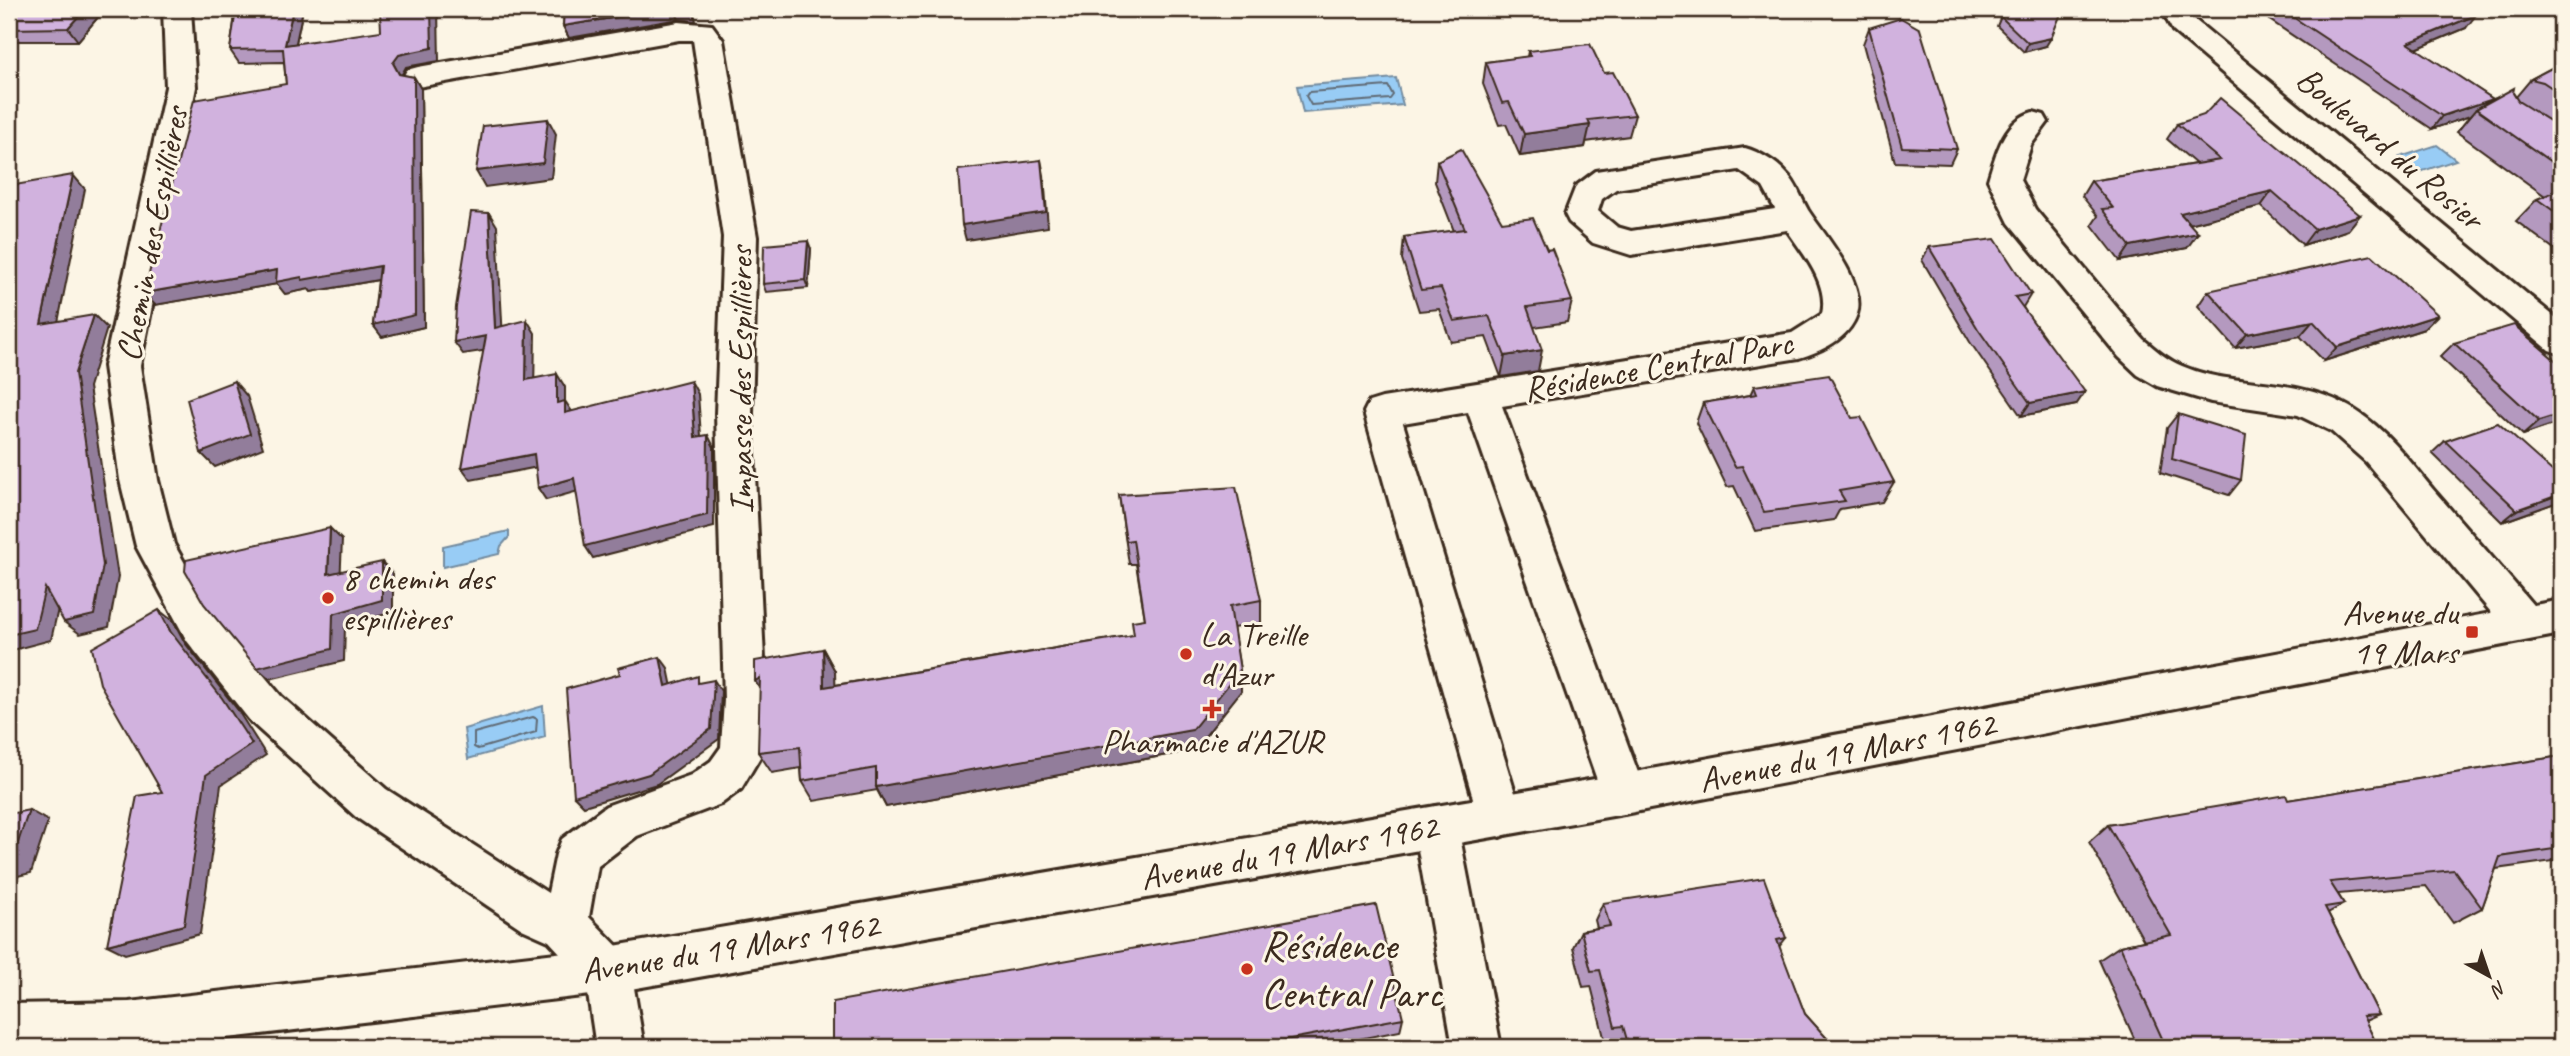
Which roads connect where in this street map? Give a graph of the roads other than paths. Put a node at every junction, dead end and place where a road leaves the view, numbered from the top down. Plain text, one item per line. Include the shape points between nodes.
1 (177, 9) edge
2 (2175, 9) edge
3 (418, 77) dead end
4 (2033, 122) dead end
5 (1796, 216) junction
6 (2561, 341) edge
7 (1481, 397) junction
8 (2542, 620) edge
9 (1624, 794) junction
10 (1500, 816) junction
11 (1436, 827) junction
12 (565, 925) junction
13 (608, 970) junction
14 (9, 1028) edge
15 (620, 1047) edge
16 (1477, 1047) edge

1 - 12 street, Chemin des Espillières via 181,87 122,366 139,480 155,547 201,629 266,709 371,803 538,913
2 - 6 street, Boulevard du Rosier via 2183,25
3 - 12 street, Impasse des Espillières via 680,31 702,31 708,40 740,237 734,412 745,686 742,752 726,775 706,790 622,821 578,854
4 - 8 street via 2016,142 2004,180 2021,215 2131,348 2152,366 2190,383 2296,401 2354,428
5 - 5 street, Résidence Central Parc via 1776,180 1745,159 1606,179 1587,194 1581,214 1605,235 1631,243
5 - 7 street, Résidence Central Parc via 1842,299 1840,315 1825,331 1799,345
7 - 9 street, Résidence Central Parc
7 - 10 street, Résidence Central Parc via 1382,412
8 - 9 street, Avenue du 19 Mars 1962
9 - 10 street, Avenue du 19 Mars 1962
10 - 11 street, Avenue du 19 Mars 1962
11 - 13 street, Avenue du 19 Mars 1962
11 - 16 street
12 - 13 street, Chemin des Espillières
13 - 14 street, Avenue du 19 Mars 1962 via 129,1026
13 - 15 street

